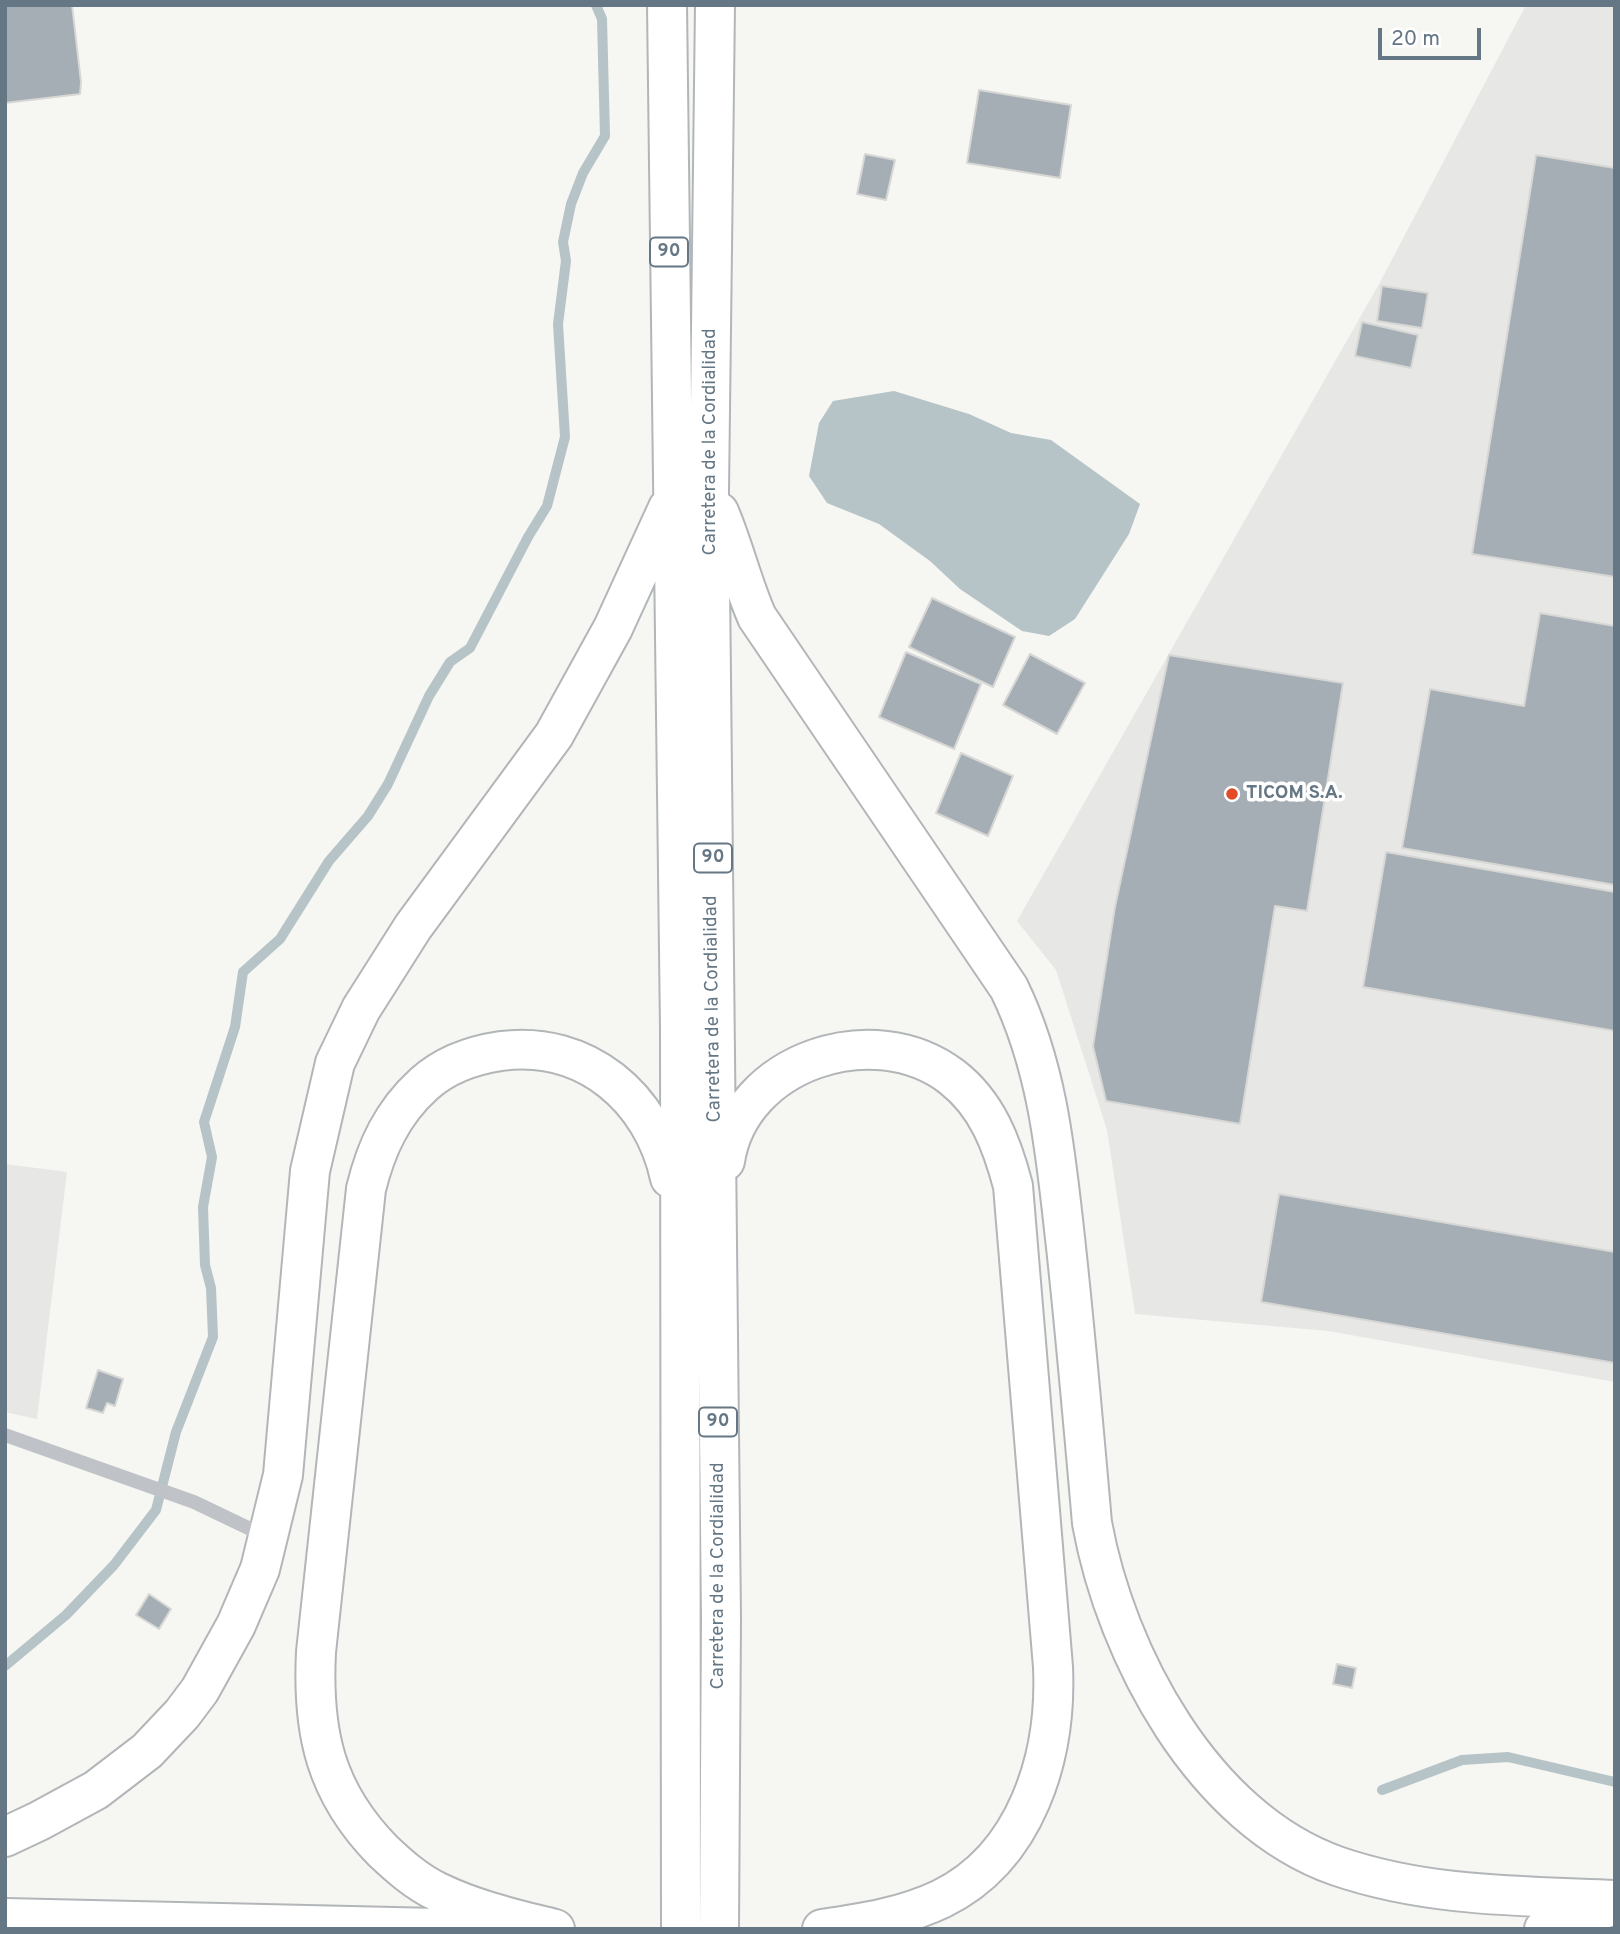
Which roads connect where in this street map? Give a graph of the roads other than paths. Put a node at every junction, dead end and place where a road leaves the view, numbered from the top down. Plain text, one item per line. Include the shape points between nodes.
1 (667, 5) edge
2 (715, 5) edge
3 (709, 490) junction
4 (672, 500) junction
5 (698, 1227) junction
6 (5, 1435) edge
7 (269, 1538) junction
8 (5, 1837) edge
9 (1615, 1903) edge
10 (5, 1918) edge
11 (480, 1929) edge
12 (555, 1929) edge
13 (681, 1929) edge
14 (719, 1929) edge
15 (822, 1929) edge
16 (1544, 1929) edge

1 - 4 highway, Carretera de la Cordialidad / 90
2 - 3 highway, Carretera de la Cordialidad / 90
3 - 5 highway, Carretera de la Cordialidad / 90
3 - 9 highway via 757,617 1009,988 1031,1040 1054,1138 1096,1548 1122,1630 1172,1725 1206,1771 1262,1824 1334,1865 1391,1881 1464,1893
4 - 5 highway, Carretera de la Cordialidad / 90
4 - 7 highway via 568,712 406,939 361,1009 335,1063 310,1171 287,1444
5 - 12 highway via 656,1133 627,1094 584,1063 533,1049 483,1054 426,1082 381,1139 366,1189 316,1651 314,1689 322,1748 332,1778 359,1825 414,1879 500,1916
5 - 13 highway, Carretera de la Cordialidad / 90 via 681,1618
5 - 14 highway, Carretera de la Cordialidad / 90 via 720,1619
5 - 15 highway via 729,1138 753,1100 803,1063 850,1052 872,1050 915,1057 952,1077 986,1116 1013,1186 1053,1667 1054,1707 1048,1745 1023,1819 1005,1845 966,1883 941,1899 878,1921
6 - 7 lane via 194,1502
7 - 8 highway via 236,1625 182,1714 147,1751 96,1790
9 - 16 highway
10 - 11 highway

